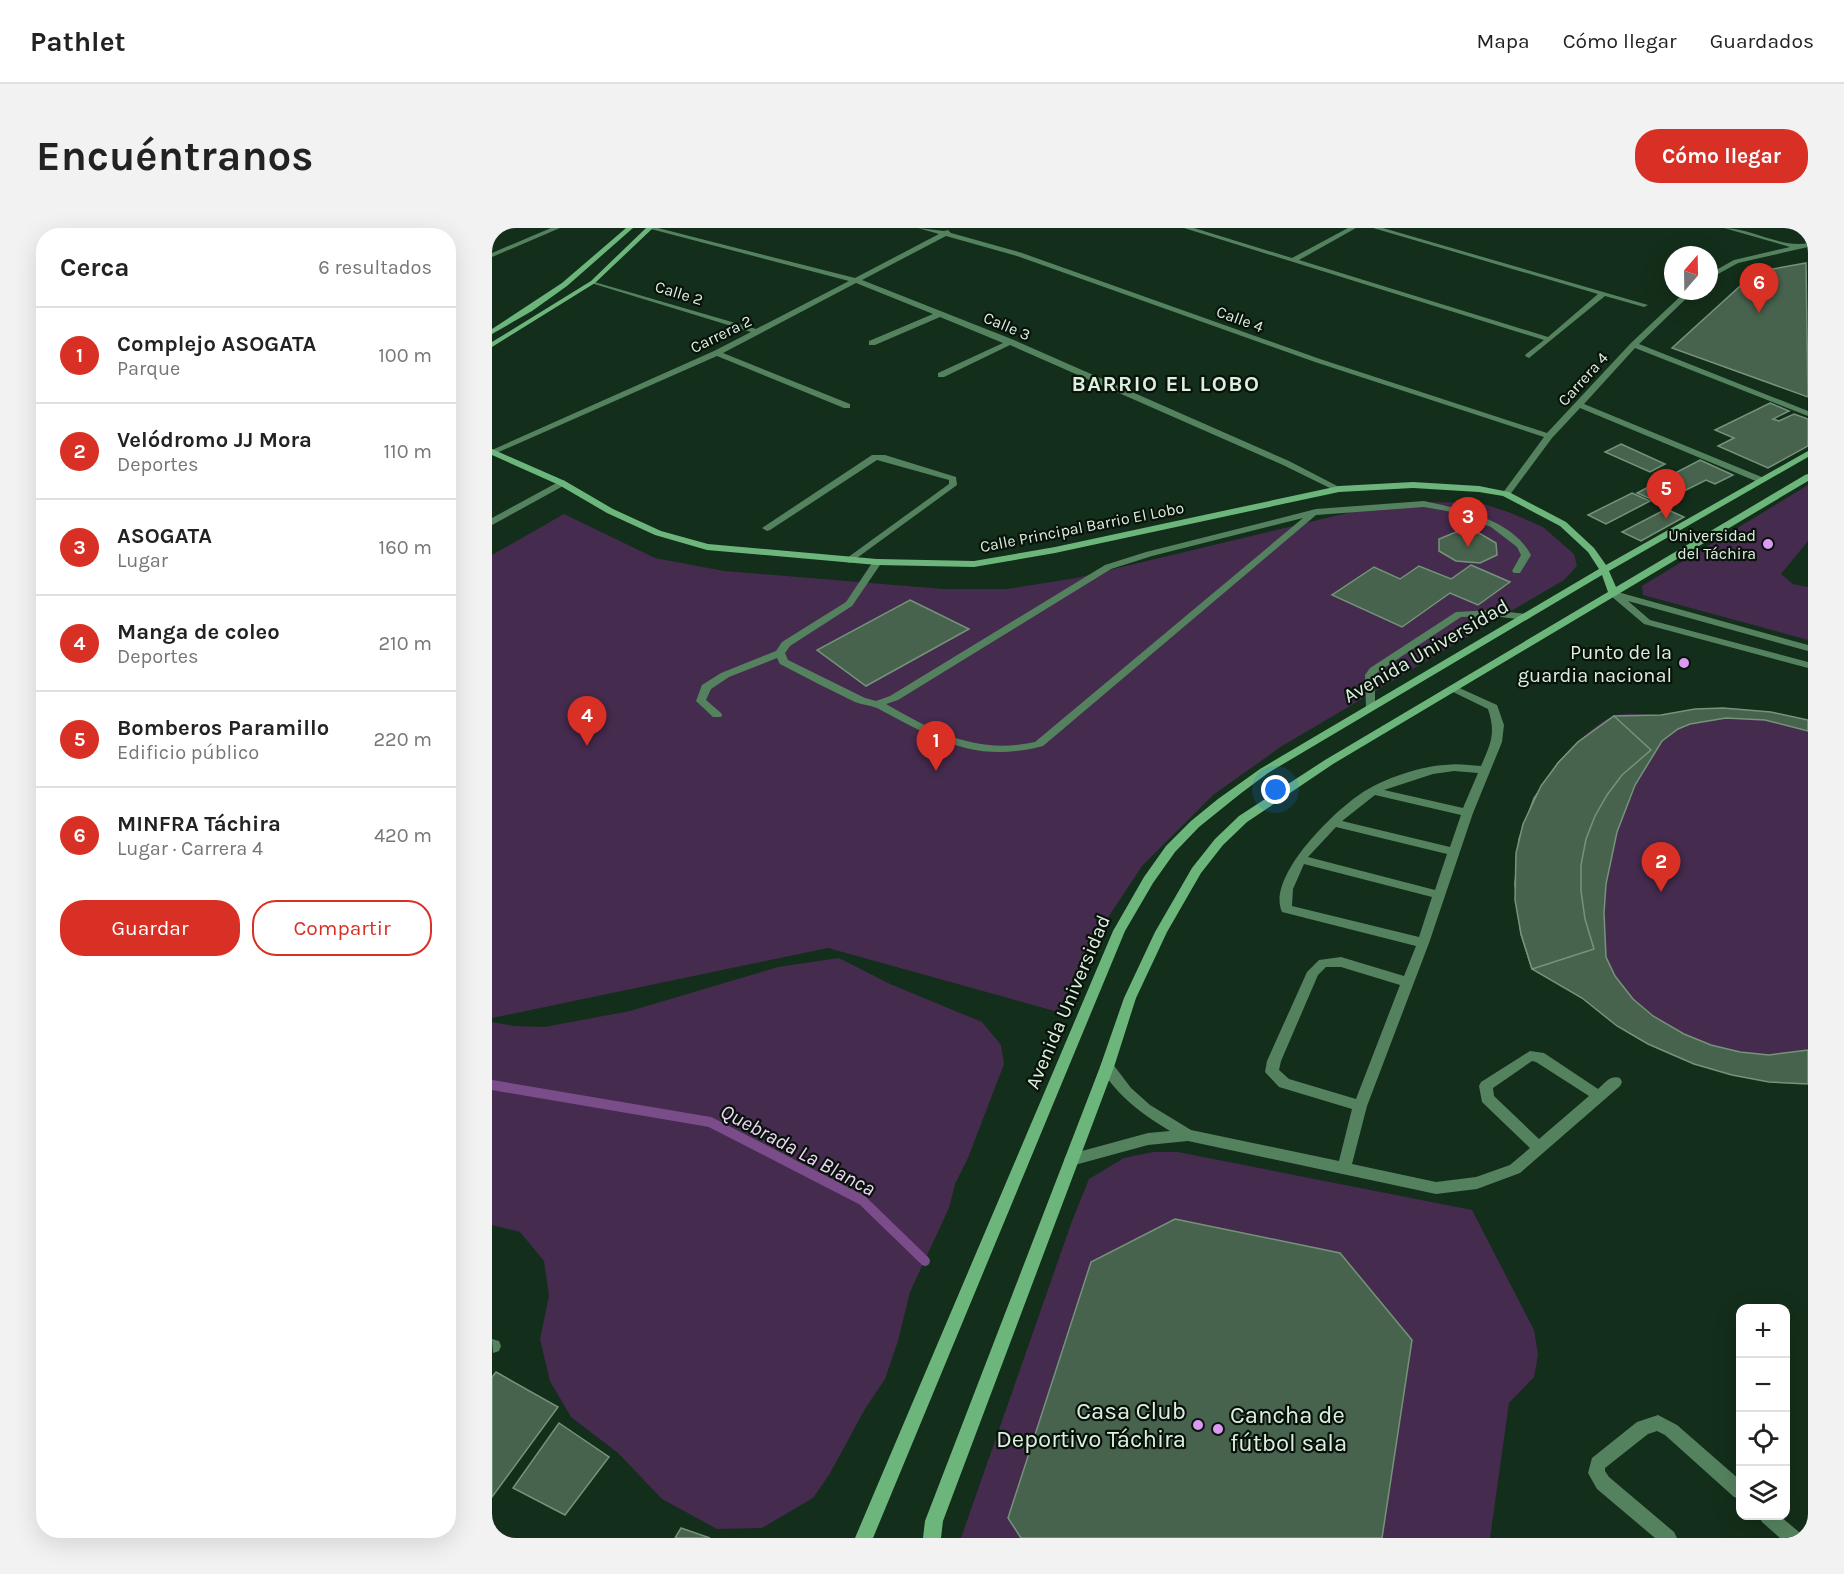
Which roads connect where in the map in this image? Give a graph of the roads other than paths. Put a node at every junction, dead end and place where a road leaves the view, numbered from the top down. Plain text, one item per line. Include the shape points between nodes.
1 (556, 228) edge
2 (630, 228) edge
3 (650, 228) edge
4 (921, 228) edge
5 (956, 228) edge
6 (1187, 228) edge
7 (1353, 228) edge
8 (1376, 228) edge
9 (1727, 228) edge
10 (946, 233) junction
11 (1808, 245) edge
12 (1798, 247) junction
13 (492, 255) edge
14 (1294, 260) junction
15 (1718, 271) edge
16 (858, 281) junction
17 (594, 282) junction
18 (1602, 294) junction
19 (1681, 300) edge
20 (1644, 305) dead end
21 (940, 314) junction
22 (492, 332) edge
23 (757, 332) junction
24 (1548, 339) junction
25 (1011, 342) junction
26 (872, 343) dead end
27 (492, 345) edge
28 (1634, 345) junction
29 (717, 352) junction
30 (1529, 356) dead end
31 (941, 375) dead end
32 (1580, 405) junction
33 (847, 406) dead end
34 (1808, 414) edge
35 (1550, 436) junction
36 (492, 453) edge
37 (1808, 454) edge
38 (1808, 477) edge
39 (1761, 480) junction
40 (562, 483) junction
41 (1339, 489) junction
42 (1506, 494) junction
43 (1316, 512) junction
44 (492, 522) edge
45 (767, 528) dead end
46 (850, 560) junction
47 (877, 562) junction
48 (1604, 570) junction
49 (1517, 571) dead end
50 (1614, 594) junction
51 (1526, 617) junction
52 (1808, 648) edge
53 (780, 653) junction
54 (1808, 665) edge
55 (1455, 689) junction
56 (877, 704) junction
57 (1370, 707) junction
58 (717, 716) dead end
59 (1486, 770) junction
60 (1373, 790) junction
61 (1467, 813) junction
62 (1334, 823) junction
63 (1453, 852) junction
64 (1301, 859) junction
65 (1439, 895) junction
66 (1423, 943) junction
67 (1407, 982) junction
68 (1107, 1067) junction
69 (1615, 1082) dead end
70 (1599, 1096) junction
71 (1360, 1106) junction
72 (1188, 1135) junction
73 (1539, 1148) junction
74 (1071, 1160) junction
75 (1344, 1169) junction
76 (1736, 1487) edge
77 (1773, 1520) edge
78 (864, 1538) edge
79 (932, 1538) edge
80 (1668, 1538) edge
81 (1793, 1538) edge

1 - 13 street
2 - 22 street via 556,292
3 - 16 street, Calle 3
3 - 17 street
4 - 10 street, Calle 4
5 - 10 street, Carrera 2
6 - 14 street
7 - 14 street
8 - 18 street
9 - 12 street
10 - 16 street, Carrera 2
10 - 35 street, Calle 4 via 1055,267 1417,395
11 - 12 street
12 - 15 street via 1736,261
14 - 24 street
16 - 21 street, Calle 3
16 - 23 street, Carrera 2
17 - 23 street, Calle 2
17 - 27 street
18 - 20 street
18 - 24 street
19 - 28 street, Carrera 4
21 - 25 street, Calle 3
21 - 26 street
23 - 29 street, Carrera 2
24 - 30 street
25 - 31 street
25 - 41 street, Calle 3
28 - 32 street, Carrera 4
28 - 34 street
29 - 33 street
29 - 36 street, Carrera 2
32 - 35 street, Carrera 4
32 - 39 street
35 - 42 street, Carrera 4
36 - 40 street, Calle Principal Barrio El Lobo
37 - 39 street, Avenida Universidad
38 - 50 street
39 - 48 street, Avenida Universidad
40 - 44 street
40 - 46 street, Calle Principal Barrio El Lobo via 658,533 707,547
41 - 42 street, Calle Principal Barrio El Lobo via 1446,486
41 - 47 street, Calle Principal Barrio El Lobo via 974,564
42 - 48 street, Calle Principal Barrio El Lobo via 1563,525 1591,550
43 - 49 street via 1424,504 1457,511 1494,525 1521,545 1526,555
43 - 56 street via 1108,567 894,698
43 - 56 street via 1039,744 1022,750 998,751 961,745 924,731
45 - 46 street via 874,457 882,456 953,479 953,485
46 - 47 street, Calle Principal Barrio El Lobo
47 - 53 street via 849,604 786,644
48 - 50 street, Calle Principal Barrio El Lobo
48 - 51 street, Avenida Universidad
50 - 52 street
50 - 54 street via 1647,622
50 - 55 street
51 - 57 street, Avenida Universidad
51 - 57 street via 1460,614 1374,670 1370,675
53 - 56 street via 784,662 862,701
53 - 58 street via 706,687 701,701
55 - 59 street via 1493,707 1499,725
55 - 68 street via 1279,795 1243,819 1219,842 1196,871 1144,963
57 - 78 street, Avenida Universidad via 1224,799 1160,862 1119,931
59 - 60 street via 1438,769
59 - 61 street
60 - 61 street
60 - 62 street
61 - 63 street
62 - 63 street
62 - 64 street
63 - 65 street
64 - 65 street
64 - 66 street via 1285,900 1286,909
65 - 66 street
66 - 67 street
67 - 71 street
67 - 71 street via 1341,962 1323,963 1312,972 1274,1061 1272,1072 1284,1083
68 - 72 street via 1145,1109
68 - 74 street
69 - 70 street
70 - 73 street
70 - 73 street via 1539,1057 1530,1056 1486,1086 1486,1098
71 - 75 street
72 - 74 street via 1148,1139
72 - 75 street
73 - 75 street via 1515,1169 1477,1183 1436,1188
74 - 79 street via 934,1521
76 - 80 street via 1671,1430 1658,1423 1643,1427 1598,1464 1596,1473
77 - 81 street

